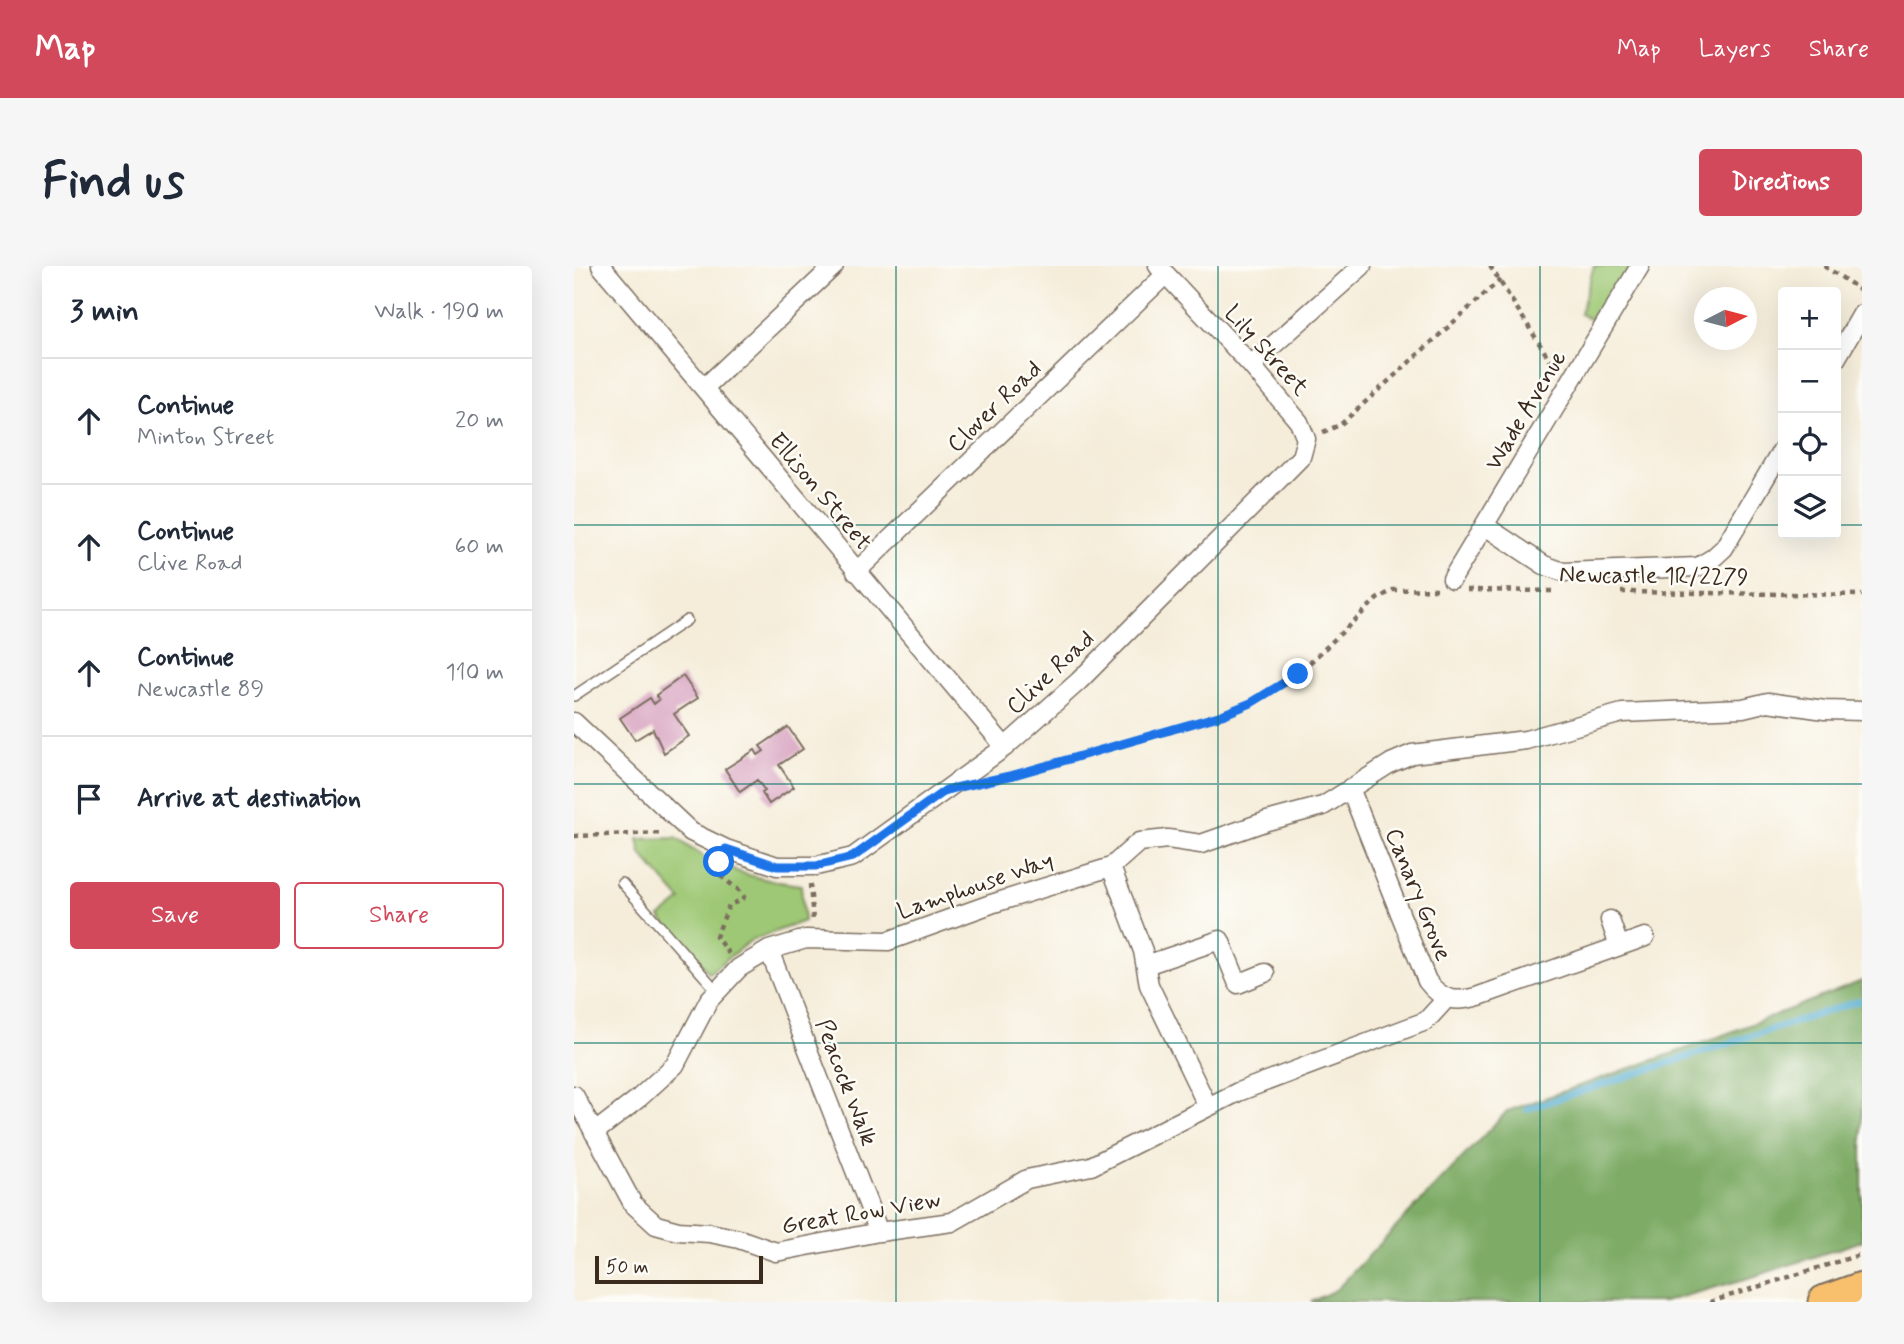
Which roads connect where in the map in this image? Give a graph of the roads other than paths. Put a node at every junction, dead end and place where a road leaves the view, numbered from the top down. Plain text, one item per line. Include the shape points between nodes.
1 (601, 266) edge
2 (834, 266) edge
3 (1362, 266) edge
4 (1640, 266) edge
5 (1161, 270) edge
6 (1862, 314) edge
7 (1841, 350) edge
8 (1251, 365) junction
9 (704, 388) junction
10 (1306, 439) joint
11 (1778, 456) edge
12 (1485, 526) junction
13 (856, 572) junction
14 (1449, 584) road end
15 (687, 620) dead end
16 (574, 696) edge
17 (1862, 711) edge
18 (574, 722) edge
19 (1005, 747) junction
20 (1350, 789) junction
21 (1111, 867) junction
22 (622, 883) dead end
23 (1610, 920) dead end
24 (1645, 937) dead end
25 (1619, 946) junction
26 (769, 950) junction
27 (1146, 965) junction
28 (1265, 973) dead end
29 (717, 990) junction
30 (1447, 998) junction
31 (574, 1095) edge
32 (1208, 1107) junction
33 (594, 1133) junction
34 (879, 1232) junction
35 (1862, 1289) edge
36 (1825, 1302) edge

1 - 9 street, Ellison Street
2 - 9 street
3 - 8 street
4 - 12 street, Wade Avenue
5 - 8 street, Lily Street
5 - 13 street, Clover Road
6 - 7 street
8 - 10 street, Lily Street via 1299,422
9 - 13 street, Ellison Street
10 - 19 street, Clive Road via 1301,457 1079,681
11 - 12 street via 1724,548 1698,567 1563,572
12 - 14 street, Wade Avenue
13 - 19 street, Ellison Street
15 - 16 lane
17 - 20 street, Lamphouse Way via 1768,702 1743,708 1622,713 1526,740 1412,754
18 - 19 street, Clive Road via 691,832 777,866 816,866 853,857
20 - 21 street, Lamphouse Way via 1323,806 1201,844 1168,839 1139,842
20 - 30 street, Canary Grove via 1427,981
21 - 26 street, Lamphouse Way via 888,941 814,939
21 - 27 street
22 - 29 lane
23 - 25 street
24 - 25 street, Canary Grove
25 - 30 street, Canary Grove via 1463,1001
26 - 29 street, Lamphouse Way via 739,968
26 - 34 street, Peacock Walk
27 - 28 street via 1220,940 1238,984
27 - 32 street via 1149,985
29 - 33 street, Lamphouse Way via 675,1065
30 - 32 street, Great Row View via 1426,1021
31 - 33 street, Great Row View
32 - 34 street, Great Row View via 1091,1166 1027,1179 951,1222
33 - 34 street, Great Row View via 633,1203 656,1225 739,1239 776,1252
35 - 36 highway

